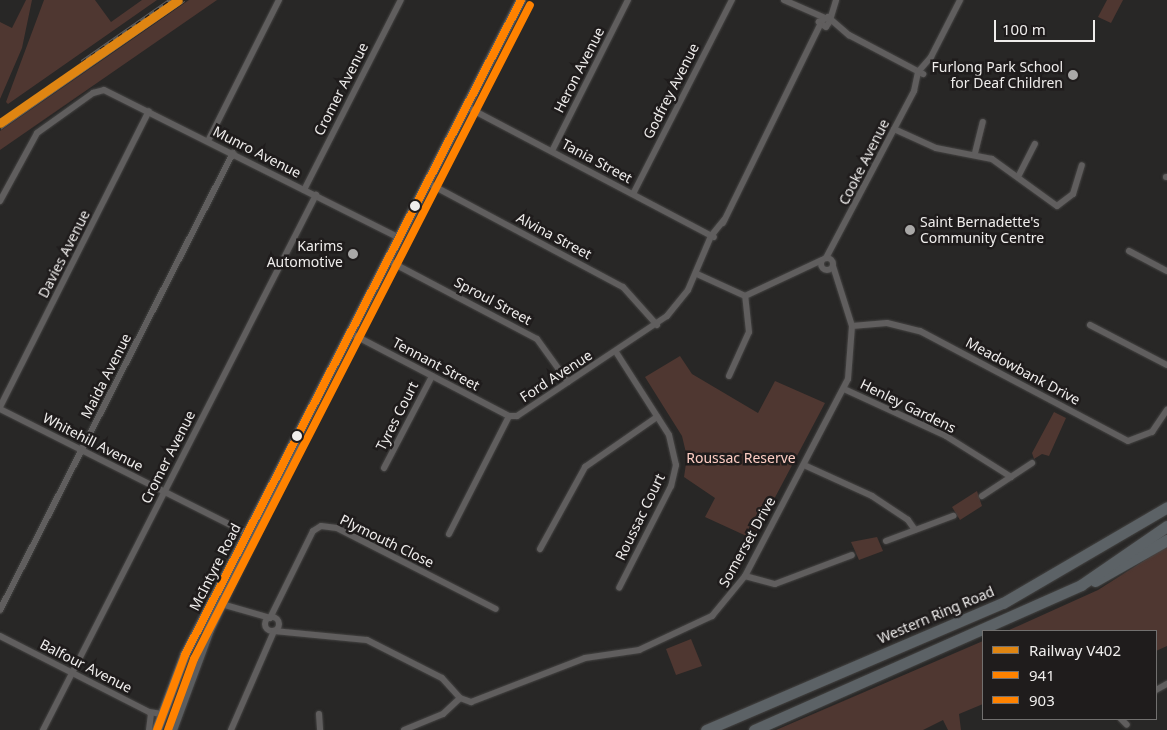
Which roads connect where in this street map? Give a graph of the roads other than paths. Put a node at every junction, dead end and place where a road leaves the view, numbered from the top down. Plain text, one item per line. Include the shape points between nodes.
1 (279, 0) edge
2 (401, 0) edge
3 (521, 0) edge
4 (628, 0) edge
5 (732, 0) edge
6 (784, 0) edge
7 (960, 0) edge
8 (825, 22) junction
9 (920, 73) junction
10 (467, 107) junction
11 (149, 111) junction
12 (982, 122) dead end
13 (894, 129) junction
14 (208, 141) junction
15 (1035, 144) dead end
16 (552, 151) junction
17 (233, 153) junction
18 (975, 153) junction
19 (1082, 165) dead end
20 (1019, 175) junction
21 (428, 183) junction
22 (304, 190) junction
23 (634, 194) junction
24 (316, 195) junction
25 (0, 201) edge
26 (713, 237) junction
27 (400, 238) junction
28 (1129, 251) dead end
29 (389, 261) junction
30 (827, 264) junction
31 (1167, 271) edge
32 (697, 274) junction
33 (745, 296) junction
34 (657, 324) junction
35 (1090, 325) dead end
36 (852, 326) junction
37 (352, 334) junction
38 (616, 352) junction
39 (1167, 365) edge
40 (432, 376) junction
41 (729, 376) dead end
42 (568, 382) junction
43 (844, 389) junction
44 (0, 408) edge
45 (1167, 410) edge
46 (509, 416) junction
47 (657, 417) junction
48 (82, 451) junction
49 (1032, 463) dead end
50 (804, 465) junction
51 (384, 468) dead end
52 (1011, 477) junction
53 (164, 492) junction
54 (982, 496) dead end
55 (1167, 507) edge
56 (953, 516) dead end
57 (1167, 526) edge
58 (915, 530) junction
59 (449, 534) dead end
60 (251, 535) junction
61 (1167, 540) edge
62 (886, 541) dead end
63 (540, 549) dead end
64 (852, 555) dead end
65 (745, 576) junction
66 (1081, 585) junction
67 (619, 588) dead end
68 (217, 602) junction
69 (279, 606) junction
70 (496, 609) dead end
71 (0, 610) edge
72 (244, 613) junction
73 (270, 618) junction
74 (278, 622) junction
75 (266, 627) junction
76 (274, 631) junction
77 (301, 633) junction
78 (0, 636) edge
79 (266, 640) junction
80 (72, 673) junction
81 (460, 698) junction
82 (151, 713) junction
83 (162, 714) junction
84 (319, 714) dead end
85 (175, 718) junction
86 (1122, 720) edge
87 (1127, 725) dead end
88 (43, 730) edge
89 (149, 730) edge
90 (157, 730) edge
91 (172, 730) edge
92 (231, 730) edge
93 (320, 730) edge
94 (404, 730) edge
95 (706, 730) edge
96 (754, 730) edge

1 - 14 street
2 - 22 street, Cromer Avenue
3 - 10 main road, McIntyre Road
4 - 16 street, Heron Avenue
5 - 23 street, Godfrey Avenue
6 - 8 street
7 - 9 street, Cooke Avenue
8 - 9 street
8 - 26 street, Ford Avenue
9 - 13 street, Cooke Avenue
10 - 16 street, Tania Street
10 - 21 main road, McIntyre Road
11 - 14 street, Munro Avenue
11 - 25 street, Munro Avenue via 102,90 37,133
11 - 44 street, Davies Avenue
12 - 18 street
13 - 18 street via 936,148
13 - 30 street, Cooke Avenue
14 - 17 street, Munro Avenue
15 - 20 street
16 - 23 street, Tania Street
17 - 22 street, Munro Avenue
17 - 48 street, Maida Avenue
18 - 20 street
19 - 20 street via 1073,194 1060,206
21 - 27 main road, McIntyre Road
21 - 34 street, Alvina Street via 623,288
22 - 24 street, Munro Avenue
23 - 26 street, Tania Street
24 - 27 street, Munro Avenue
24 - 53 street, Cromer Avenue
26 - 32 street, Ford Avenue
27 - 29 main road, McIntyre Road
28 - 31 street
29 - 37 main road, McIntyre Road
29 - 42 street, Sproul Street via 536,339
30 - 33 street via 807,269
30 - 36 street, Somerset Drive via 838,284
32 - 33 street
32 - 34 street, Ford Avenue via 682,299
33 - 41 street via 749,332
34 - 38 street, Ford Avenue
35 - 39 street
36 - 43 street, Somerset Drive via 852,359
36 - 45 street, Meadowbank Drive via 887,323 920,331 1128,441 1152,432
37 - 40 street, Tennant Street
37 - 60 main road, McIntyre Road
38 - 42 street, Ford Avenue
38 - 47 street, Roussac Court
40 - 46 street, Tennant Street
40 - 51 street, Tyres Court
42 - 46 street, Ford Avenue
43 - 50 street, Somerset Drive
43 - 52 street, Henley Gardens via 946,436
44 - 48 street, Whitehill Avenue
46 - 59 street, Ford Avenue
47 - 63 street via 585,467
47 - 67 street, Roussac Court via 674,444 675,474
48 - 53 street, Whitehill Avenue
48 - 71 street, Maida Avenue
49 - 52 street
50 - 58 street via 872,496 908,520
50 - 65 street, Somerset Drive
52 - 54 street
53 - 60 street, Whitehill Avenue
53 - 80 street, Cromer Avenue
55 - 95 highway, Western Ring Road via 1003,603
56 - 58 street
57 - 66 highway
58 - 62 street
60 - 68 main road, McIntyre Road
61 - 66 highway via 1110,576
64 - 65 street via 781,582 762,583
65 - 81 street, Somerset Drive via 712,616 639,650 585,658 471,702
66 - 96 highway
68 - 72 street
68 - 83 main road, McIntyre Road
68 - 85 main road, McIntyre Road
69 - 70 street, Plymouth Close via 313,531 328,526
69 - 73 street, Plymouth Close
69 - 74 street, Plymouth Close
72 - 73 street
72 - 75 street
73 - 74 street
73 - 75 street, Plymouth Close
74 - 76 street
74 - 77 street
75 - 76 street
75 - 79 street
76 - 77 street
76 - 79 street
77 - 81 street via 350,636 375,643 442,678
78 - 80 street, Balfour Avenue
79 - 92 street
80 - 82 street, Balfour Avenue
80 - 88 street, Cromer Avenue
81 - 94 street via 443,714
82 - 83 street, Balfour Avenue
82 - 89 street
83 - 85 main road
83 - 90 main road, McIntyre Road
84 - 93 street
85 - 91 main road, McIntyre Road
86 - 87 street

